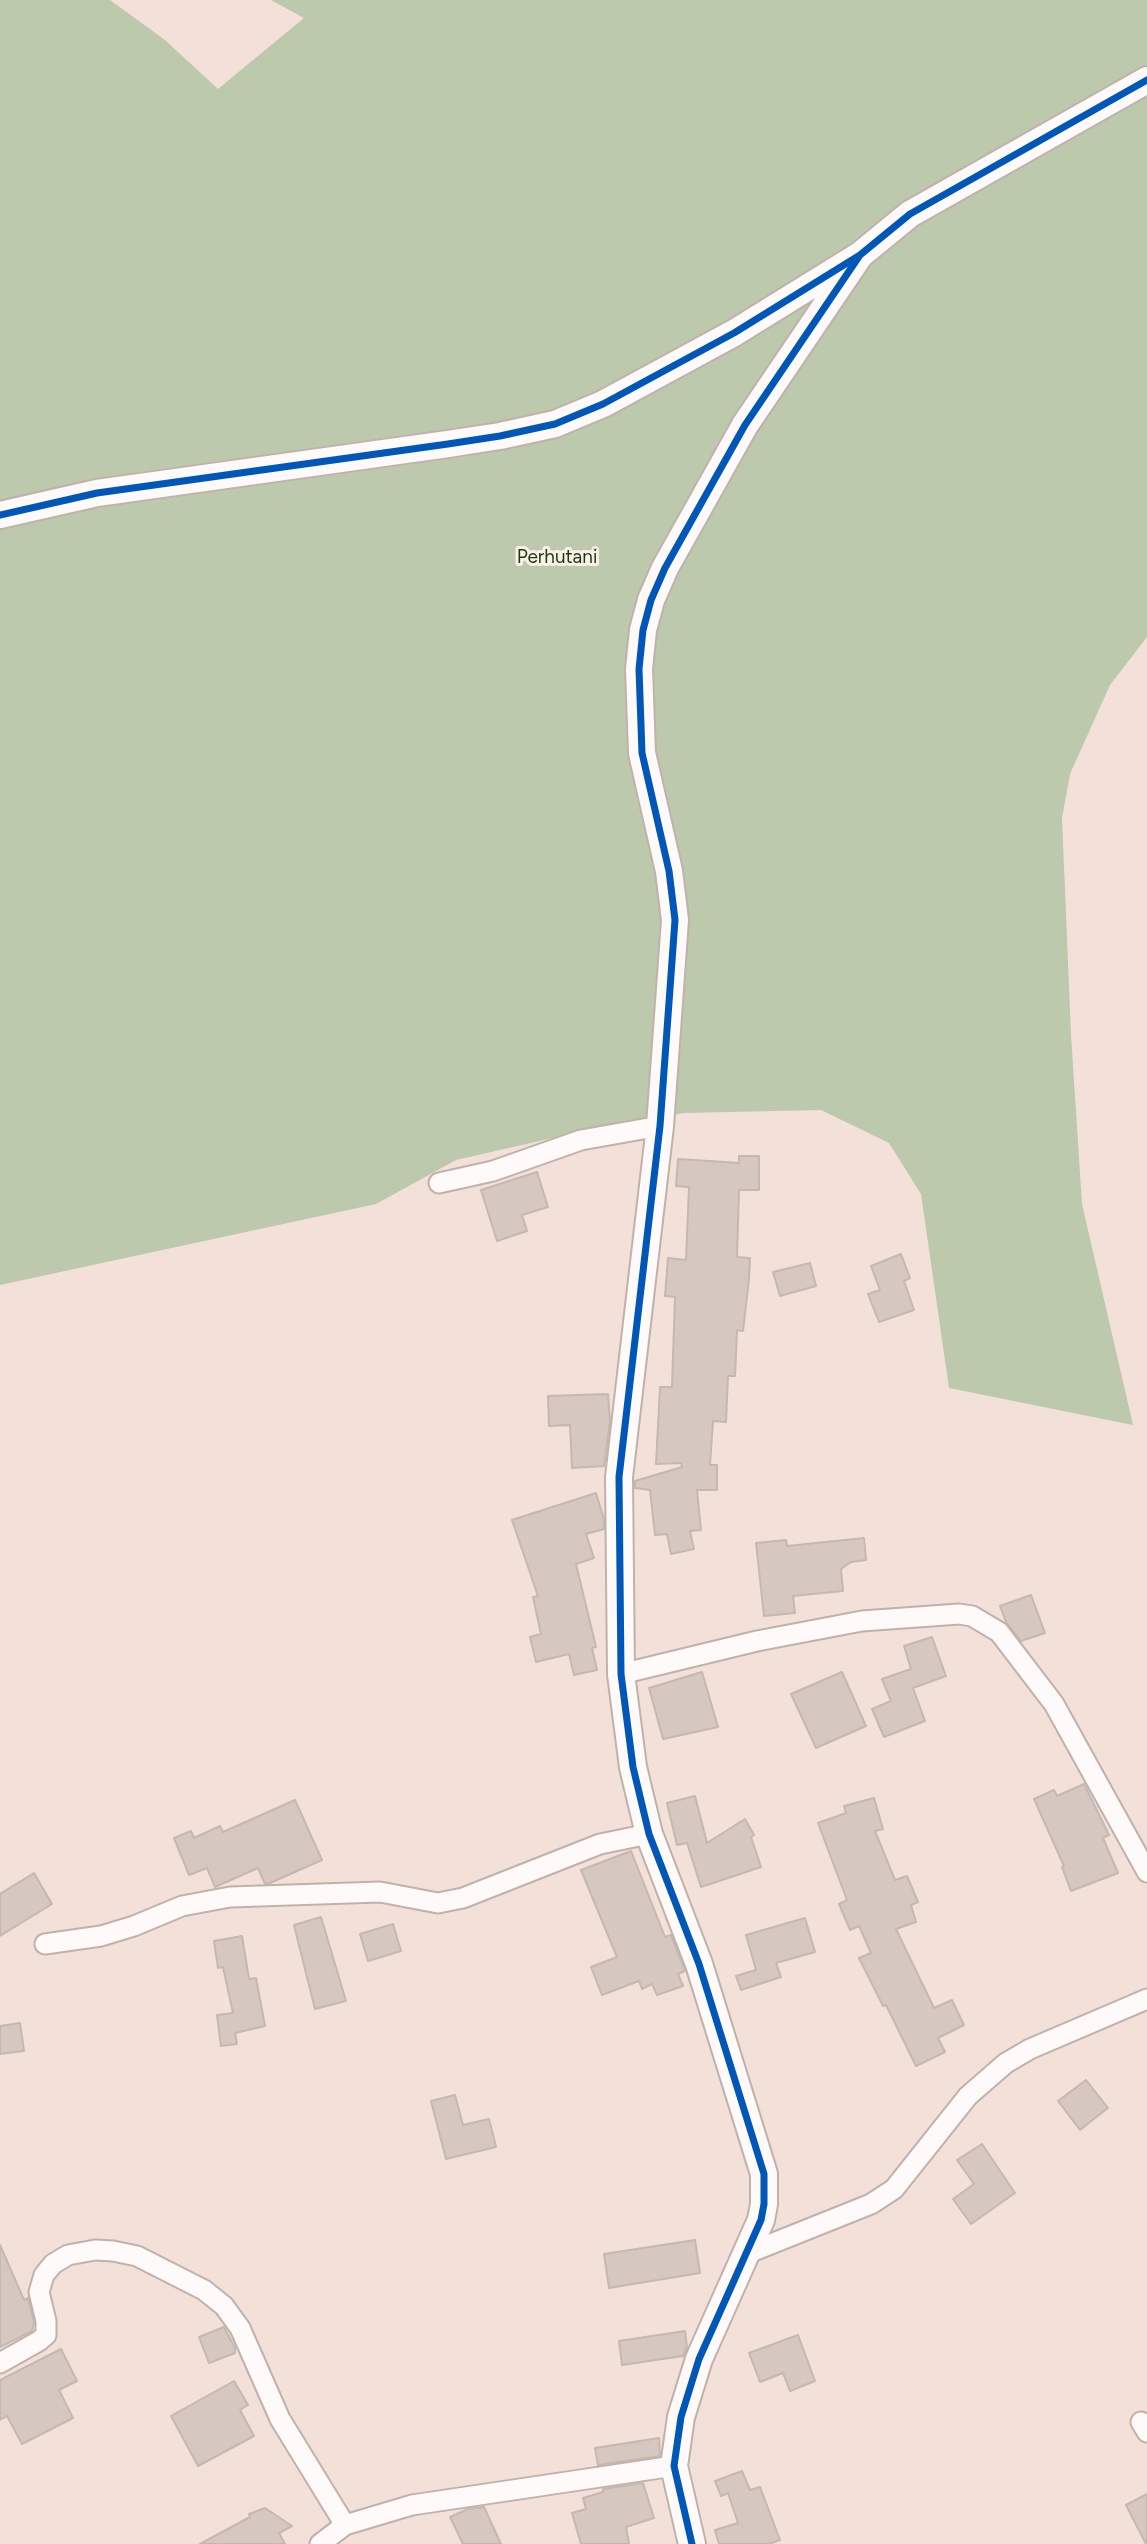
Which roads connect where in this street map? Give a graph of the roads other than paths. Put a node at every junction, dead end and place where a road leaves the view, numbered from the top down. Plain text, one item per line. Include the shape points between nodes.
1 (1147, 80) edge
2 (860, 254) junction
3 (0, 515) edge
4 (660, 1126) junction
5 (439, 1183) dead end
6 (621, 1674) junction
7 (649, 1834) junction
8 (1147, 1872) edge
9 (45, 1944) dead end
10 (1147, 1999) edge
11 (746, 2254) junction
12 (0, 2362) edge
13 (674, 2466) junction
14 (345, 2525) junction
15 (320, 2544) edge
16 (692, 2544) edge

1 - 2 street via 910,214
2 - 3 street via 734,333 603,404 555,424 461,442 97,493
2 - 4 street via 745,425 665,568 643,630 638,710 642,753 669,871 675,920
4 - 5 street via 581,1140 493,1171
4 - 6 street via 619,1477
6 - 7 street via 633,1767
6 - 8 street via 862,1621 972,1616 999,1632 1054,1704
7 - 9 street via 600,1844 473,1894 438,1903 380,1892 230,1896 182,1906 101,1936
7 - 11 street via 699,1964 764,2174 761,2220
10 - 11 street via 1006,2063 968,2096 894,2189 871,2204
11 - 13 street via 699,2359 681,2417
12 - 14 street via 46,2335 39,2292 53,2264 68,2255 95,2250 137,2256 224,2305 240,2328 280,2419
13 - 14 street via 412,2505
13 - 16 street
14 - 15 street

